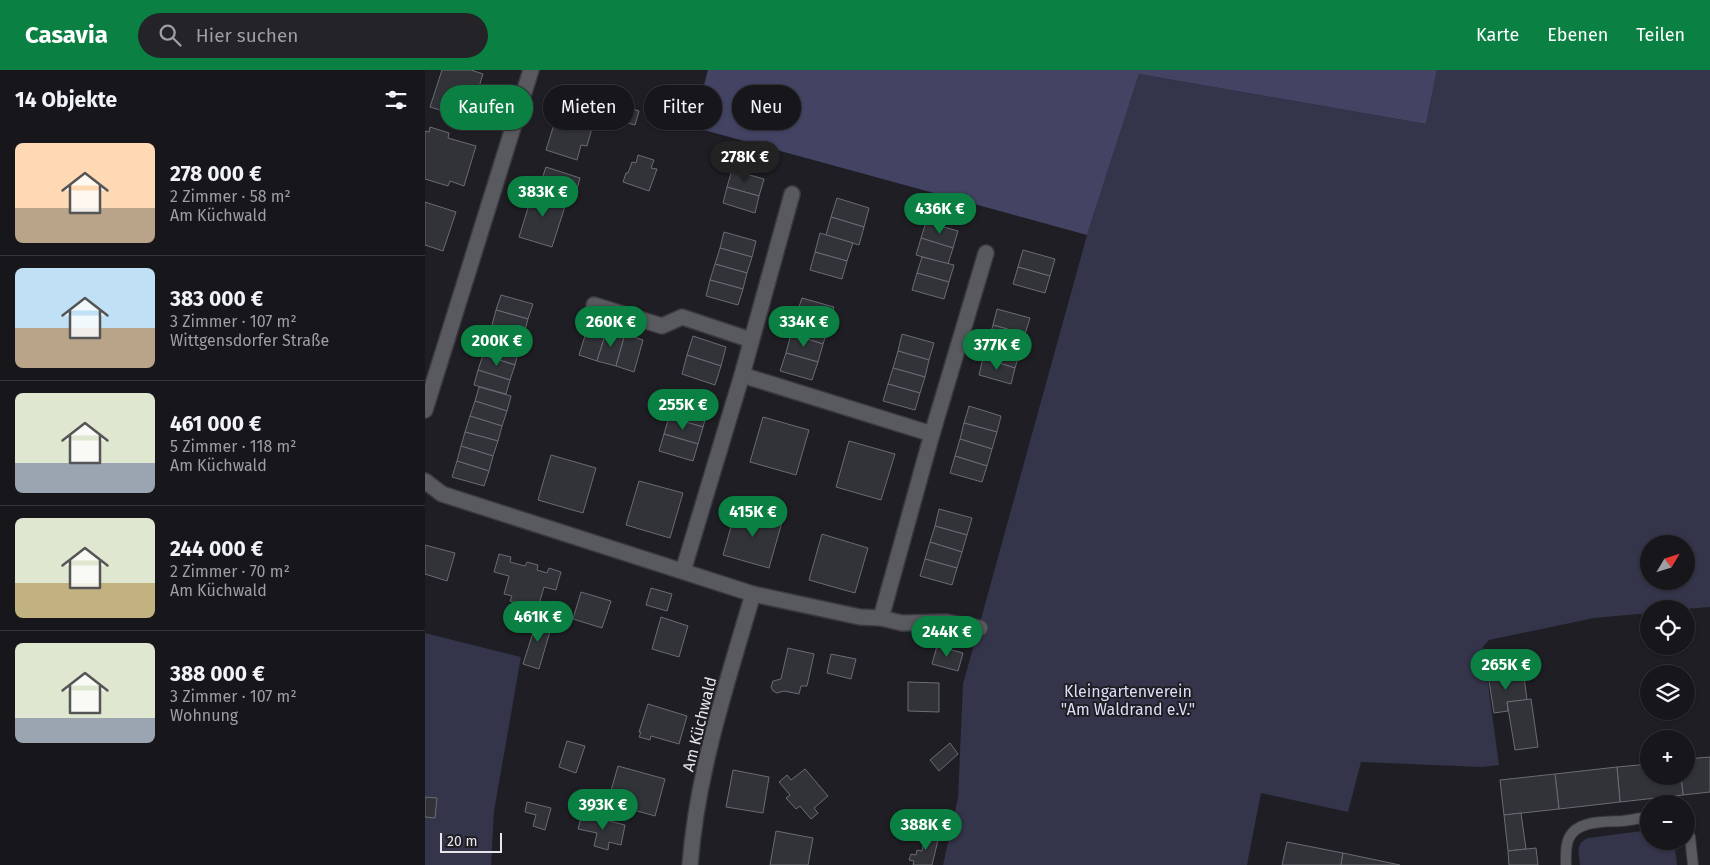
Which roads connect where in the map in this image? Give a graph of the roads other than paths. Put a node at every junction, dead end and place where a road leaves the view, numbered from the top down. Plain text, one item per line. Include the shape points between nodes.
1 (531, 70) edge
2 (792, 194) dead end
3 (986, 254) dead end
4 (595, 305) dead end
5 (751, 340) junction
6 (741, 375) junction
7 (425, 410) edge
8 (932, 434) junction
9 (425, 481) edge
10 (683, 571) junction
11 (753, 594) junction
12 (881, 618) junction
13 (980, 628) dead end
14 (1640, 818) edge
15 (1691, 850) edge
16 (689, 865) edge
17 (1567, 865) edge
18 (1693, 865) edge

1 - 7 street
2 - 5 street
3 - 8 street
4 - 5 street via 662,326 682,317
5 - 6 street
6 - 8 street
6 - 10 street
8 - 12 street
9 - 10 street via 441,494
10 - 11 street
11 - 12 street via 860,617
11 - 16 street, Am Küchwald via 713,730
12 - 13 street via 902,622 946,622
14 - 17 lane via 1578,828 1569,838
15 - 18 lane

